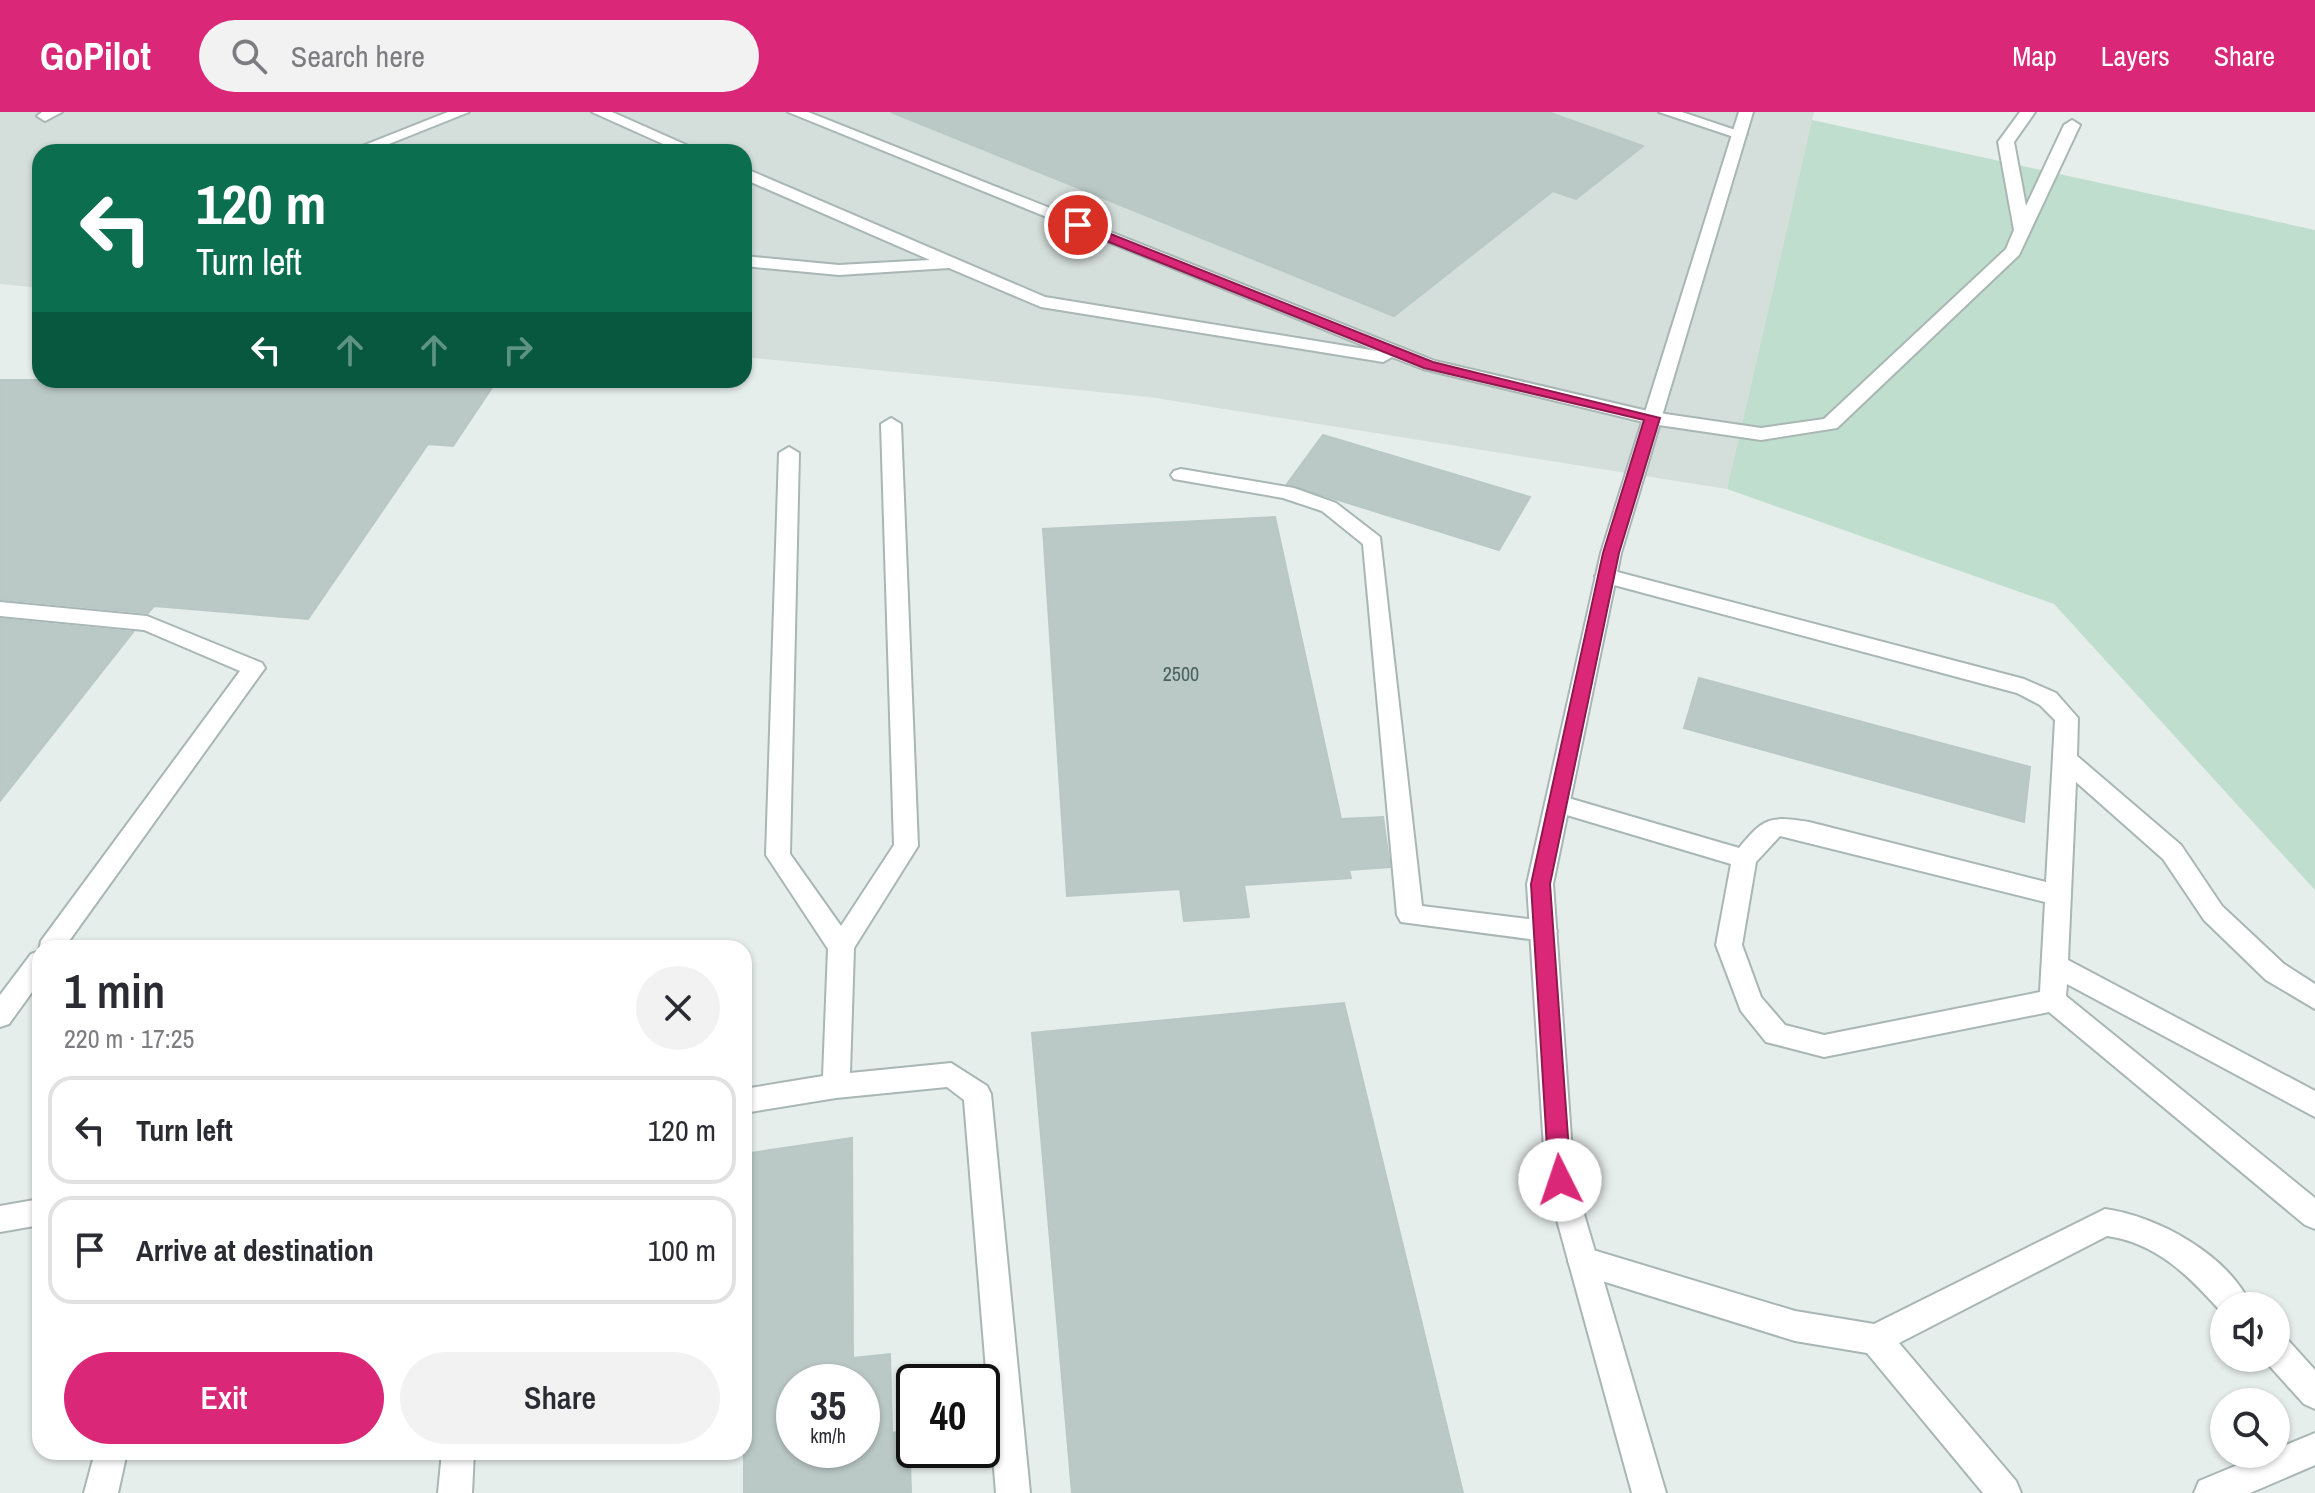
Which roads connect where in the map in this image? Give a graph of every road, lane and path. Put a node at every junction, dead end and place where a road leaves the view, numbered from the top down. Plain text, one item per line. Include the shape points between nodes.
1 (462, 112) edge
2 (599, 112) edge
3 (795, 112) edge
4 (1666, 112) edge
5 (2028, 112) edge
6 (1743, 123) edge
7 (2072, 125) dead end
8 (376, 144) edge
9 (675, 144) edge
10 (752, 176) edge
11 (2023, 232) junction
12 (752, 262) edge
13 (952, 263) junction
14 (1429, 365) junction
15 (1652, 418) junction
16 (891, 424) dead end
17 (789, 453) dead end
18 (1181, 475) dead end
19 (1606, 576) junction
20 (0, 609) edge
21 (2065, 759) junction
22 (1558, 804) junction
23 (1744, 859) junction
24 (2058, 895) junction
25 (1544, 931) junction
26 (56, 940) edge
27 (841, 947) junction
28 (2055, 965) junction
29 (32, 972) edge
30 (2315, 998) edge
31 (2053, 1000) junction
32 (0, 1016) edge
33 (836, 1086) junction
34 (752, 1100) edge
35 (2315, 1105) edge
36 (32, 1213) edge
37 (2315, 1216) edge
38 (0, 1219) edge
39 (1583, 1261) junction
40 (2223, 1292) edge
41 (1876, 1339) junction
42 (2290, 1365) edge
43 (2315, 1393) edge
44 (2315, 1449) edge
45 (109, 1460) edge
46 (457, 1460) edge
47 (2260, 1484) edge
48 (101, 1493) edge
49 (455, 1493) edge
50 (1013, 1493) edge
51 (1649, 1493) edge
52 (2004, 1493) edge
53 (2211, 1493) edge

1 - 8 street
2 - 9 street
3 - 14 street
4 - 6 street
5 - 11 street via 2006,142
6 - 15 street
7 - 11 street
10 - 13 street
11 - 15 street via 2013,251 1830,424 1761,434
12 - 13 street via 839,270
13 - 14 street via 1041,302
14 - 15 street
15 - 19 street
16 - 27 street via 906,846
17 - 27 street via 778,855
18 - 25 street via 1287,492 1329,507 1373,542 1410,915
19 - 21 street via 2024,687 2048,699 2067,718
19 - 22 street
20 - 26 street via 147,623 254,668
21 - 24 street
21 - 30 street via 2172,852 2213,913 2265,962
22 - 23 street
22 - 25 street via 1540,884
23 - 24 street via 1776,826
23 - 31 street via 1729,945 1750,1003 1776,1034 1824,1046
24 - 28 street
25 - 39 street via 1560,1180
27 - 33 street
28 - 31 street
28 - 35 street
29 - 32 street
31 - 37 street
33 - 34 street
33 - 50 street via 951,1075 977,1094
36 - 38 street
39 - 41 street via 1795,1326
39 - 51 street
40 - 41 street via 2194,1260 2132,1224 2105,1222
41 - 52 street
42 - 43 street
44 - 47 street
45 - 48 street
46 - 49 street
47 - 53 street

